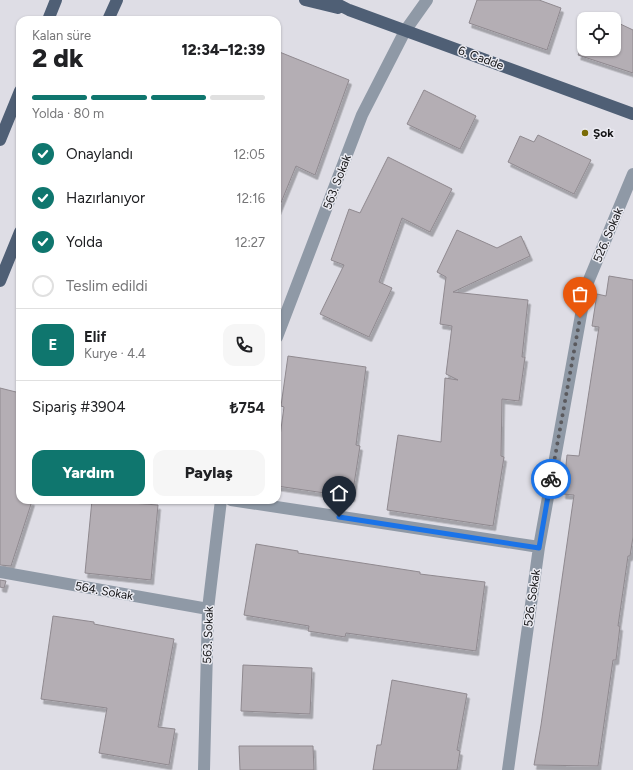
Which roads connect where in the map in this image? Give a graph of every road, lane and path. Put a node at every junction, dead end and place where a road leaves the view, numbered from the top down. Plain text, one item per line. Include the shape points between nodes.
1 (56, 0) edge
2 (117, 0) edge
3 (306, 0) edge
4 (329, 0) edge
5 (427, 0) edge
6 (349, 10) junction
7 (50, 16) edge
8 (110, 16) edge
9 (405, 31) junction
10 (16, 101) edge
11 (633, 114) edge
12 (0, 140) edge
13 (633, 174) edge
14 (16, 242) edge
15 (0, 281) edge
16 (281, 327) edge
17 (221, 504) edge
18 (257, 504) edge
19 (539, 548) junction
20 (0, 572) edge
21 (208, 609) junction
22 (204, 770) edge
23 (508, 770) edge

1 - 7 main road
2 - 8 main road
3 - 6 main road
4 - 6 main road, 6. Cadde
5 - 9 street, 563. Sokak
6 - 9 main road, 6. Cadde
9 - 11 main road, 6. Cadde
9 - 16 street, 563. Sokak via 362,115
10 - 12 main road
13 - 19 street, 526. Sokak via 586,287
14 - 15 main road
17 - 21 street, 563. Sokak
18 - 19 street
19 - 23 street, 526. Sokak
20 - 21 street, 564. Sokak
21 - 22 street, 563. Sokak

